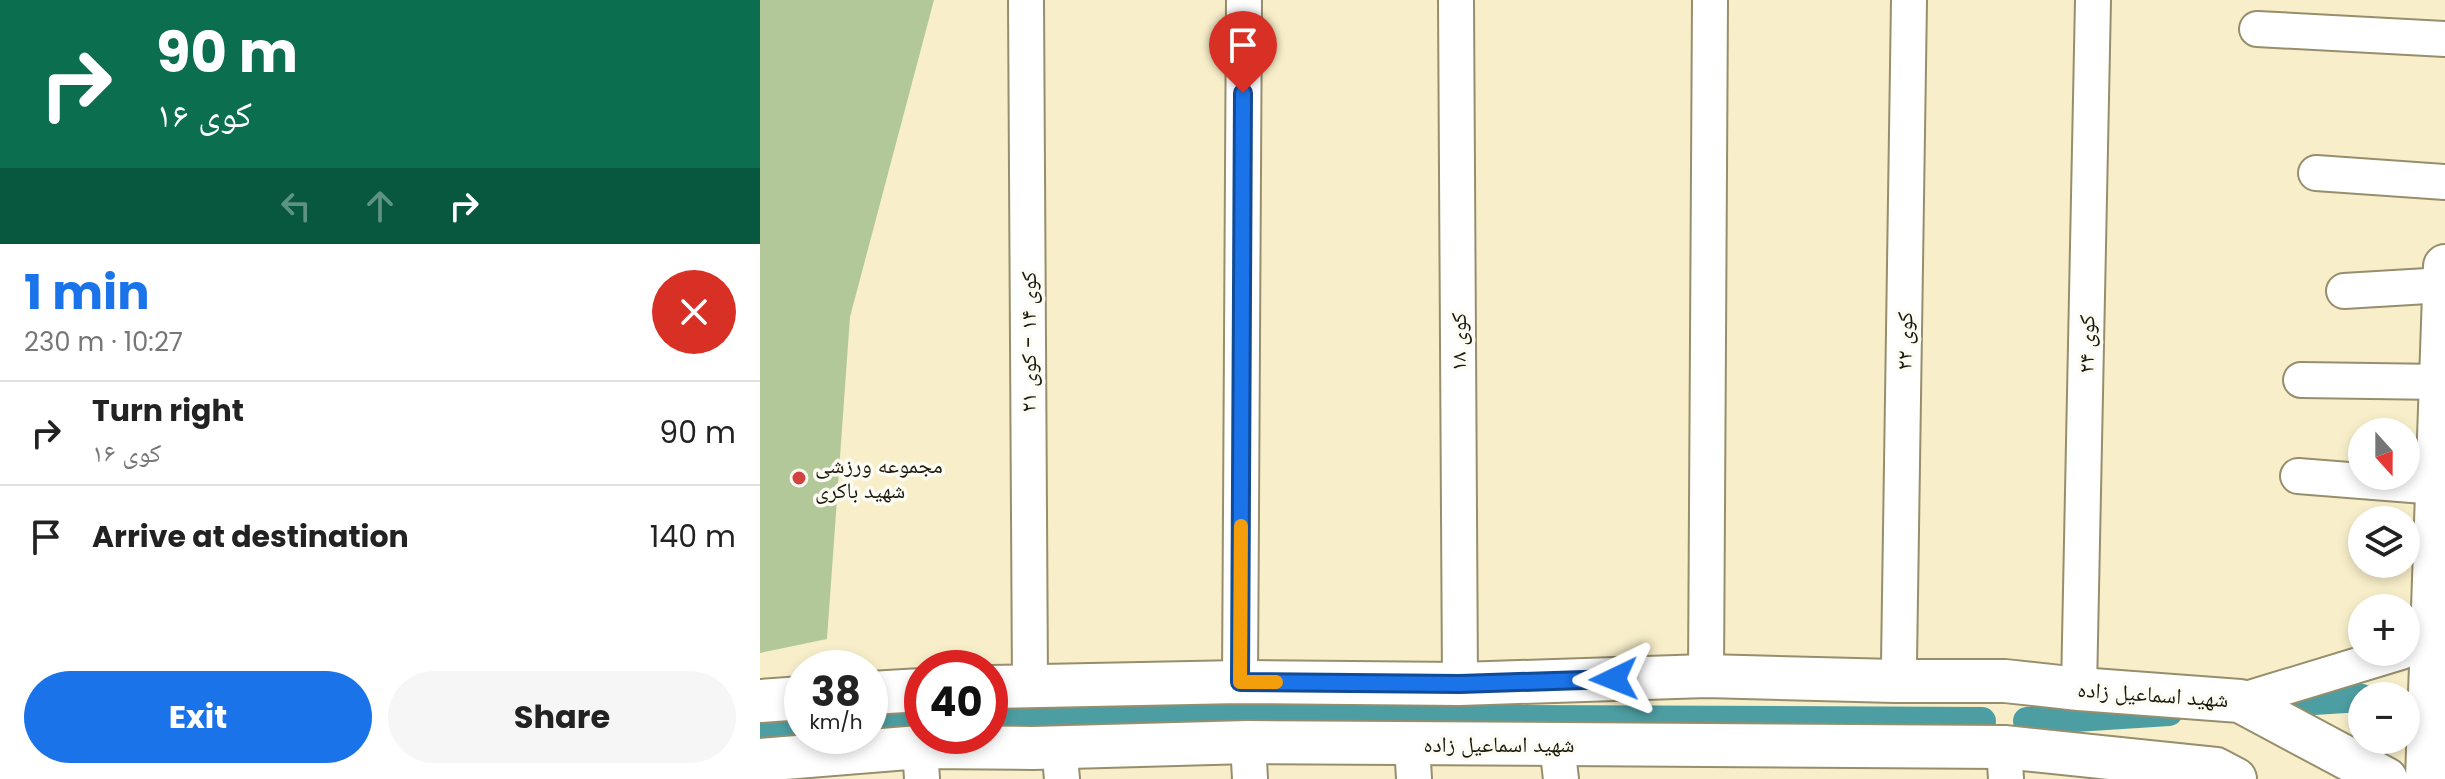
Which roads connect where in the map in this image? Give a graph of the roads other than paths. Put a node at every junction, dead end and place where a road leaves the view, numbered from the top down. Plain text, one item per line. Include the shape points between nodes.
1 (1026, 0) edge
2 (1244, 0) edge
3 (1456, 0) edge
4 (1710, 0) edge
5 (1909, 0) edge
6 (2093, 0) edge
7 (2257, 29) dead end
8 (2445, 39) edge
9 (2316, 173) dead end
10 (2445, 182) edge
11 (2445, 266) edge
12 (2444, 285) edge
13 (2344, 291) dead end
14 (2301, 380) dead end
15 (2441, 382) junction
16 (2298, 476) dead end
17 (2437, 487) junction
18 (2440, 573) edge
19 (2420, 629) edge
20 (2356, 666) edge
21 (2415, 666) edge
22 (1706, 676) junction
23 (1895, 681) junction
24 (2005, 681) junction
25 (1240, 682) junction
26 (1460, 684) junction
27 (1010, 686) edge
28 (2079, 689) junction
29 (784, 699) edge
30 (760, 701) edge
31 (2240, 701) junction
32 (760, 760) edge
33 (1249, 761) edge
34 (1413, 762) edge
35 (1559, 762) edge
36 (921, 763) edge
37 (1061, 763) edge
38 (2005, 763) edge
39 (2235, 779) edge
40 (2386, 779) edge
41 (2427, 779) edge

1 - 27 street, کوی ۱۴ - کوی ۲۱
2 - 25 street
3 - 26 street, کوی ۱۸
4 - 22 street
5 - 23 street, کوی ۲۲
6 - 28 street, کوی ۲۴
7 - 8 street
9 - 10 street
11 - 12 street
12 - 13 street
12 - 15 street
14 - 15 street
15 - 17 street
16 - 17 street
17 - 18 street
18 - 19 street
20 - 31 street
21 - 41 street
22 - 23 street, شهید اسماعیل زاده
22 - 26 street, شهید اسماعیل زاده
23 - 24 street, شهید اسماعیل زاده
24 - 28 street, شهید اسماعیل زاده
24 - 38 street
25 - 26 street, شهید اسماعیل زاده
25 - 27 street, شهید اسماعیل زاده
28 - 31 street, شهید اسماعیل زاده
29 - 30 street
31 - 40 street, شهید اسماعیل زاده
32 - 36 street, شهید اسماعیل زاده
33 - 34 street, شهید اسماعیل زاده
33 - 37 street, شهید اسماعیل زاده
34 - 35 street, شهید اسماعیل زاده
35 - 38 street, شهید اسماعیل زاده
36 - 37 street, شهید اسماعیل زاده
38 - 39 street, شهید اسماعیل زاده via 2216,769

